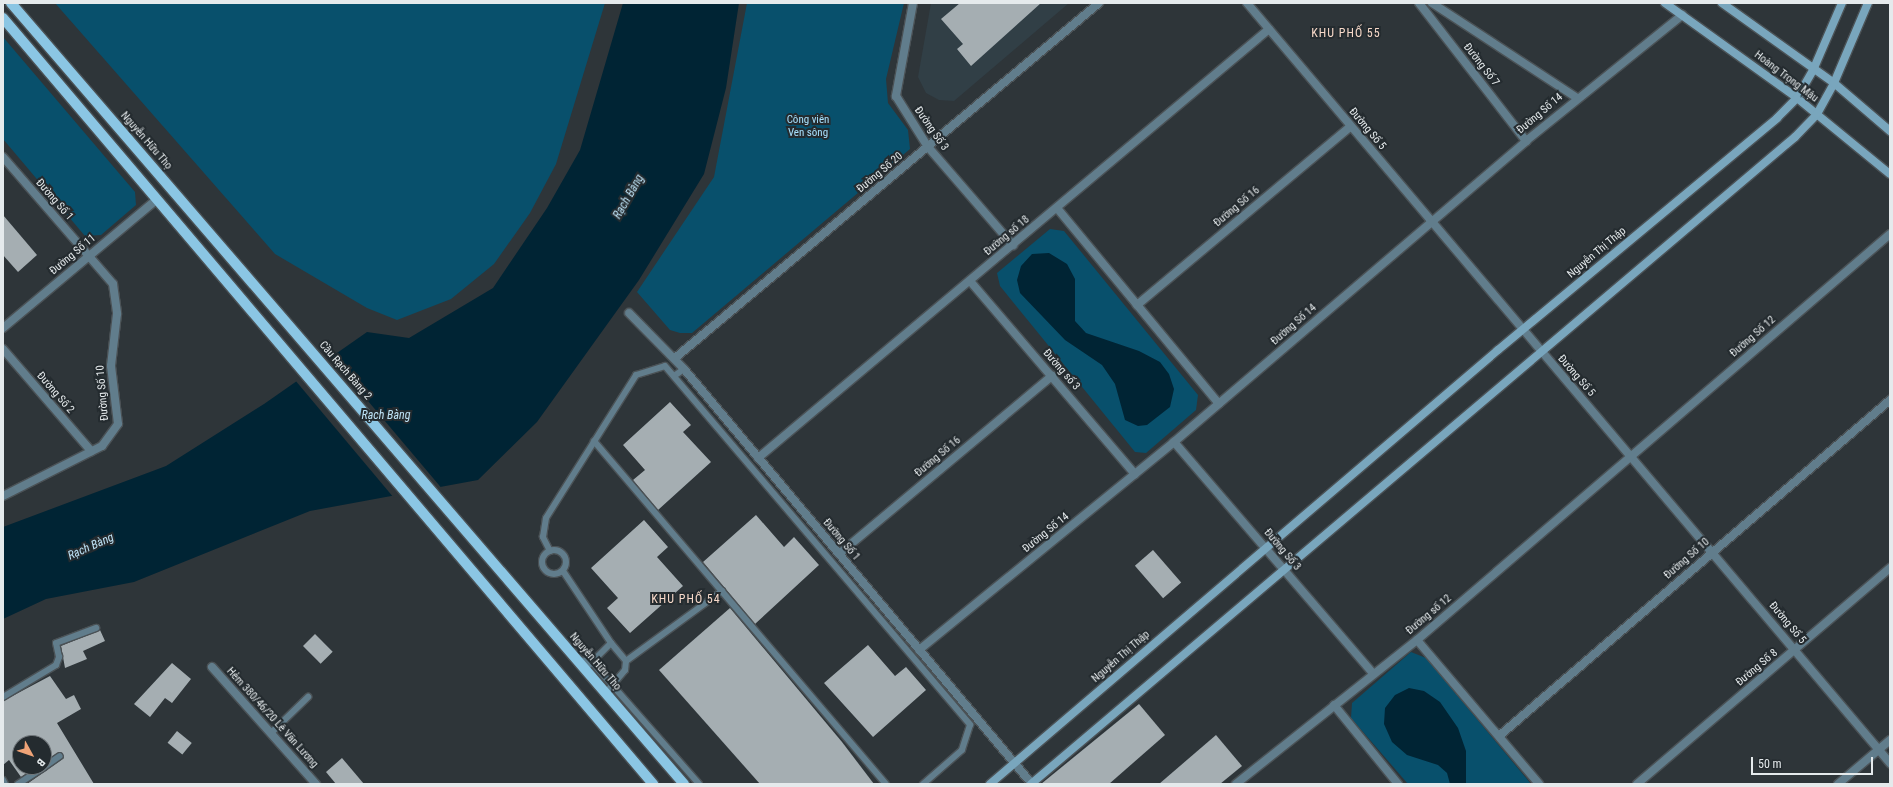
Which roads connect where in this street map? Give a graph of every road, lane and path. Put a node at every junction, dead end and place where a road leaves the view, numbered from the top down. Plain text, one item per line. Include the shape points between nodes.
1 (11, 3) edge
2 (913, 3) edge
3 (1098, 3) edge
4 (1247, 3) edge
5 (1419, 3) edge
6 (1432, 3) edge
7 (1664, 3) edge
8 (1722, 3) edge
9 (1842, 3) edge
10 (1868, 3) edge
11 (1682, 15) junction
12 (3, 18) edge
13 (1269, 29) junction
14 (1814, 68) junction
15 (1834, 84) junction
16 (1577, 98) junction
17 (1797, 98) junction
18 (1816, 114) junction
19 (1350, 126) junction
20 (1890, 131) edge
21 (1526, 141) junction
22 (928, 147) junction
23 (3, 158) edge
24 (1890, 174) edge
25 (156, 200) junction
26 (1057, 208) junction
27 (1432, 221) junction
28 (1890, 234) edge
29 (1013, 245) junction
30 (88, 257) junction
31 (970, 281) junction
32 (262, 295) joint
33 (1137, 305) junction
34 (629, 313) dead end
35 (3, 328) edge
36 (1522, 329) junction
37 (3, 349) edge
38 (1540, 351) junction
39 (675, 358) junction
40 (684, 369) junction
41 (674, 376) junction
42 (689, 376) junction
43 (1052, 376) junction
44 (680, 383) junction
45 (1890, 400) edge
46 (1219, 404) junction
47 (594, 441) junction
48 (1174, 442) junction
49 (91, 451) junction
50 (1631, 457) junction
51 (758, 458) junction
52 (1135, 474) junction
53 (3, 496) edge
54 (1266, 547) junction
55 (550, 551) junction
56 (1712, 552) junction
57 (839, 554) junction
58 (488, 555) joint
59 (1890, 568) edge
60 (1284, 569) junction
61 (563, 571) junction
62 (722, 591) junction
63 (96, 628) dead end
64 (1417, 640) junction
65 (610, 643) junction
66 (919, 650) junction
67 (1795, 650) junction
68 (626, 661) junction
69 (588, 665) junction
70 (212, 667) dead end
71 (1373, 673) junction
72 (613, 684) junction
73 (606, 693) junction
74 (3, 697) edge
75 (308, 697) dead end
76 (1334, 705) junction
77 (652, 729) junction
78 (271, 733) junction
79 (1499, 736) junction
80 (644, 737) junction
81 (1890, 740) edge
82 (1878, 750) junction
83 (60, 756) dead end
84 (52, 762) edge
85 (1015, 763) junction
86 (1890, 763) edge
87 (32, 775) edge
88 (3, 780) edge
89 (5, 784) edge
90 (18, 784) edge
91 (316, 784) edge
92 (653, 784) edge
93 (684, 784) edge
94 (699, 784) edge
95 (886, 784) edge
96 (923, 784) edge
97 (990, 784) edge
98 (1031, 784) edge
99 (1236, 784) edge
100 (1398, 784) edge
101 (1539, 784) edge
102 (1637, 784) edge
103 (1838, 784) edge

1 - 32 main road, Nguyễn Hữu Thọ
2 - 22 street, Đường Số 3 via 896,96
3 - 22 street, Đường Số 20
4 - 13 street, Đường Số 5
5 - 21 street, Đường Số 7
6 - 16 street, Đường Số 7
7 - 11 main road, Hoàng Trọng Mậu
8 - 14 main road, Hoàng Trọng Mậu
9 - 14 main road, Nguyễn Thị Thập
10 - 15 main road
11 - 16 street, Đường Số 14
11 - 17 main road, Hoàng Trọng Mậu
12 - 25 main road
13 - 19 street, Đường Số 5
13 - 26 street, Đường số 18
14 - 15 main road, Hoàng Trọng Mậu
14 - 17 main road, Nguyễn Thị Thập
15 - 18 main road
15 - 20 main road, Hoàng Trọng Mậu
16 - 21 street, Đường Số 14
17 - 18 main road, Hoàng Trọng Mậu
17 - 36 main road, Nguyễn Thị Thập
18 - 24 main road, Hoàng Trọng Mậu
18 - 38 main road via 1795,137
19 - 27 street, Đường Số 5
19 - 33 street, Đường Số 16
21 - 27 street, Đường Số 14
22 - 29 street, Đường Số 3
22 - 39 street, Đường Số 20
23 - 30 street, Đường Số 1
25 - 30 street, Đường Số 11
25 - 92 main road via 472,568
26 - 29 street, Đường số 18
26 - 33 street
27 - 36 street, Đường Số 5
27 - 46 street, Đường Số 14
28 - 50 street, Đường Số 12
29 - 31 street, Đường số 18
30 - 35 street, Đường Số 11
30 - 49 street, Đường Số 10 via 113,284 117,314 111,366 118,424 102,446
31 - 43 street, Đường số 3
31 - 51 street, Đường số 18
32 - 58 main road, Cầu Rạch Bàng 2
33 - 46 street
34 - 39 street, Đường Số 1
36 - 38 street, Đường Số 5
36 - 54 main road, Nguyễn Thị Thập
37 - 49 street, Đường Số 2
38 - 50 street, Đường Số 5
38 - 60 main road
39 - 40 street, Đường Số 1
40 - 41 lane
40 - 42 street, Đường Số 1
41 - 44 lane
41 - 47 lane via 665,366 636,375
42 - 44 lane
42 - 51 street, Đường Số 1
43 - 52 street, Đường số 3
43 - 57 street, Đường Số 16
44 - 96 lane via 970,725 962,750
45 - 56 street, Đường Số 10
46 - 48 street, Đường Số 14
47 - 55 lane via 546,518 543,537
47 - 62 lane
48 - 52 street, Đường Số 14
48 - 54 street, Đường Số 3
49 - 53 street, Đường Số 10
50 - 56 street, Đường Số 5
50 - 64 street, Đường số 12
51 - 57 street, Đường Số 1
52 - 66 street, Đường Số 14
54 - 60 street, Đường Số 3
54 - 85 main road, Nguyễn Thị Thập
55 - 61 lane via 561,552 565,557
55 - 61 lane via 542,560 545,571 555,575
56 - 67 street, Đường Số 5
56 - 79 street, Đường Số 10
57 - 66 street, Đường Số 1
58 - 69 main road, Nguyễn Hữu Thọ via 577,660
59 - 67 street, Đường Số 8
60 - 71 street, Đường Số 3
60 - 98 main road
61 - 65 lane
62 - 68 lane
62 - 95 lane
63 - 74 lane via 56,643 59,657 56,665
64 - 71 street, Đường số 12
64 - 79 street
65 - 68 lane
65 - 69 lane
66 - 85 street, Đường Số 1
67 - 82 street, Đường Số 5
67 - 102 street, Đường Số 8
68 - 72 lane via 625,670
69 - 72 lane
69 - 73 main road, Nguyễn Hữu Thọ
70 - 78 street, Hẻm 380/46/20 Lê Văn Lương
71 - 76 street, Đường số 12
72 - 73 lane
72 - 77 lane
73 - 80 main road, Nguyễn Hữu Thọ
75 - 78 lane
76 - 99 street, Đường số 12
76 - 100 street
77 - 80 lane
77 - 94 lane
78 - 91 street, Hẻm 380/46/20 Lê Văn Lương
79 - 101 street
80 - 93 main road, Nguyễn Hữu Thọ
81 - 82 street
82 - 86 street, Đường Số 5
82 - 103 street
83 - 84 lane
85 - 97 main road, Nguyễn Thị Thập
85 - 98 street, Đường Số 1
87 - 90 lane
88 - 89 lane

